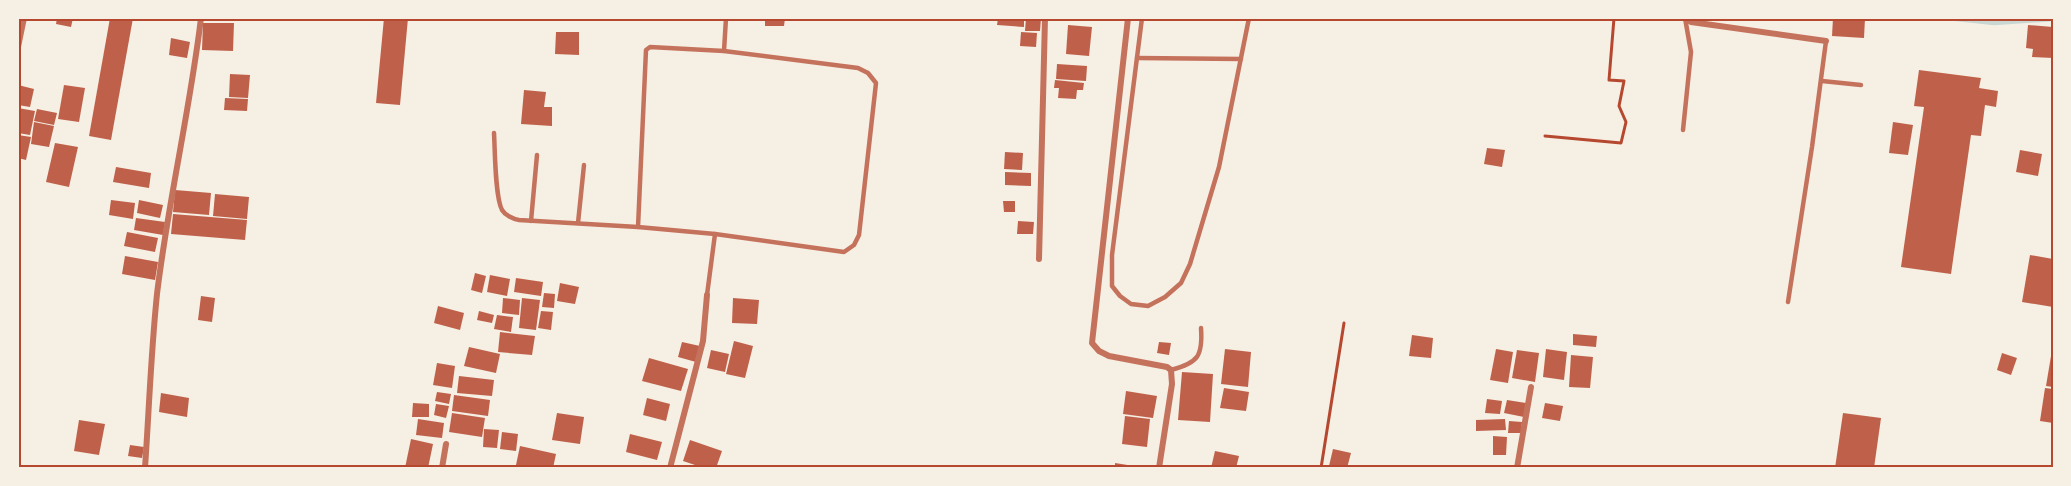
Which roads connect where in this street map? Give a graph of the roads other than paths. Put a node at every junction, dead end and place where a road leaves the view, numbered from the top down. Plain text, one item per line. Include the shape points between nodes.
1 (24, 18) edge
2 (201, 18) edge
3 (726, 18) edge
4 (1045, 18) edge
5 (1128, 18) edge
6 (1142, 18) edge
7 (1250, 18) edge
8 (1685, 18) edge
9 (1826, 41) joint
10 (18, 47) edge
11 (724, 51) junction
12 (1137, 58) junction
13 (1241, 59) junction
14 (1822, 81) junction
15 (1861, 85) dead end
16 (1683, 130) dead end
17 (494, 133) dead end
18 (537, 155) dead end
19 (584, 165) dead end
20 (531, 221) junction
21 (578, 223) junction
22 (638, 227) junction
23 (715, 234) junction
24 (1039, 259) dead end
25 (707, 295) joint
26 (1788, 302) dead end
27 (1201, 328) dead end
28 (1171, 370) junction
29 (1531, 387) dead end
30 (446, 444) dead end
31 (145, 468) edge
32 (442, 468) edge
33 (670, 468) edge
34 (1160, 468) edge
35 (1517, 468) edge

1 - 10 street
2 - 31 street via 157,294
3 - 11 lane
4 - 24 street
5 - 28 street via 1092,343 1109,356
6 - 12 lane
7 - 13 lane
8 - 9 street
8 - 16 lane via 1691,52
9 - 14 lane
11 - 22 lane via 650,47 646,50
11 - 23 lane via 858,68 876,82 859,235 854,245 844,252
12 - 13 lane
12 - 13 lane via 1112,255 1112,286 1131,304 1148,306 1181,283 1190,264 1219,168
14 - 15 lane
14 - 26 lane
17 - 20 lane via 502,210 514,219
18 - 20 lane
19 - 21 lane
20 - 21 lane
21 - 22 lane
22 - 23 lane
23 - 25 lane
25 - 33 street via 703,341
27 - 28 lane via 1197,359
28 - 34 street
29 - 35 street
30 - 32 street

